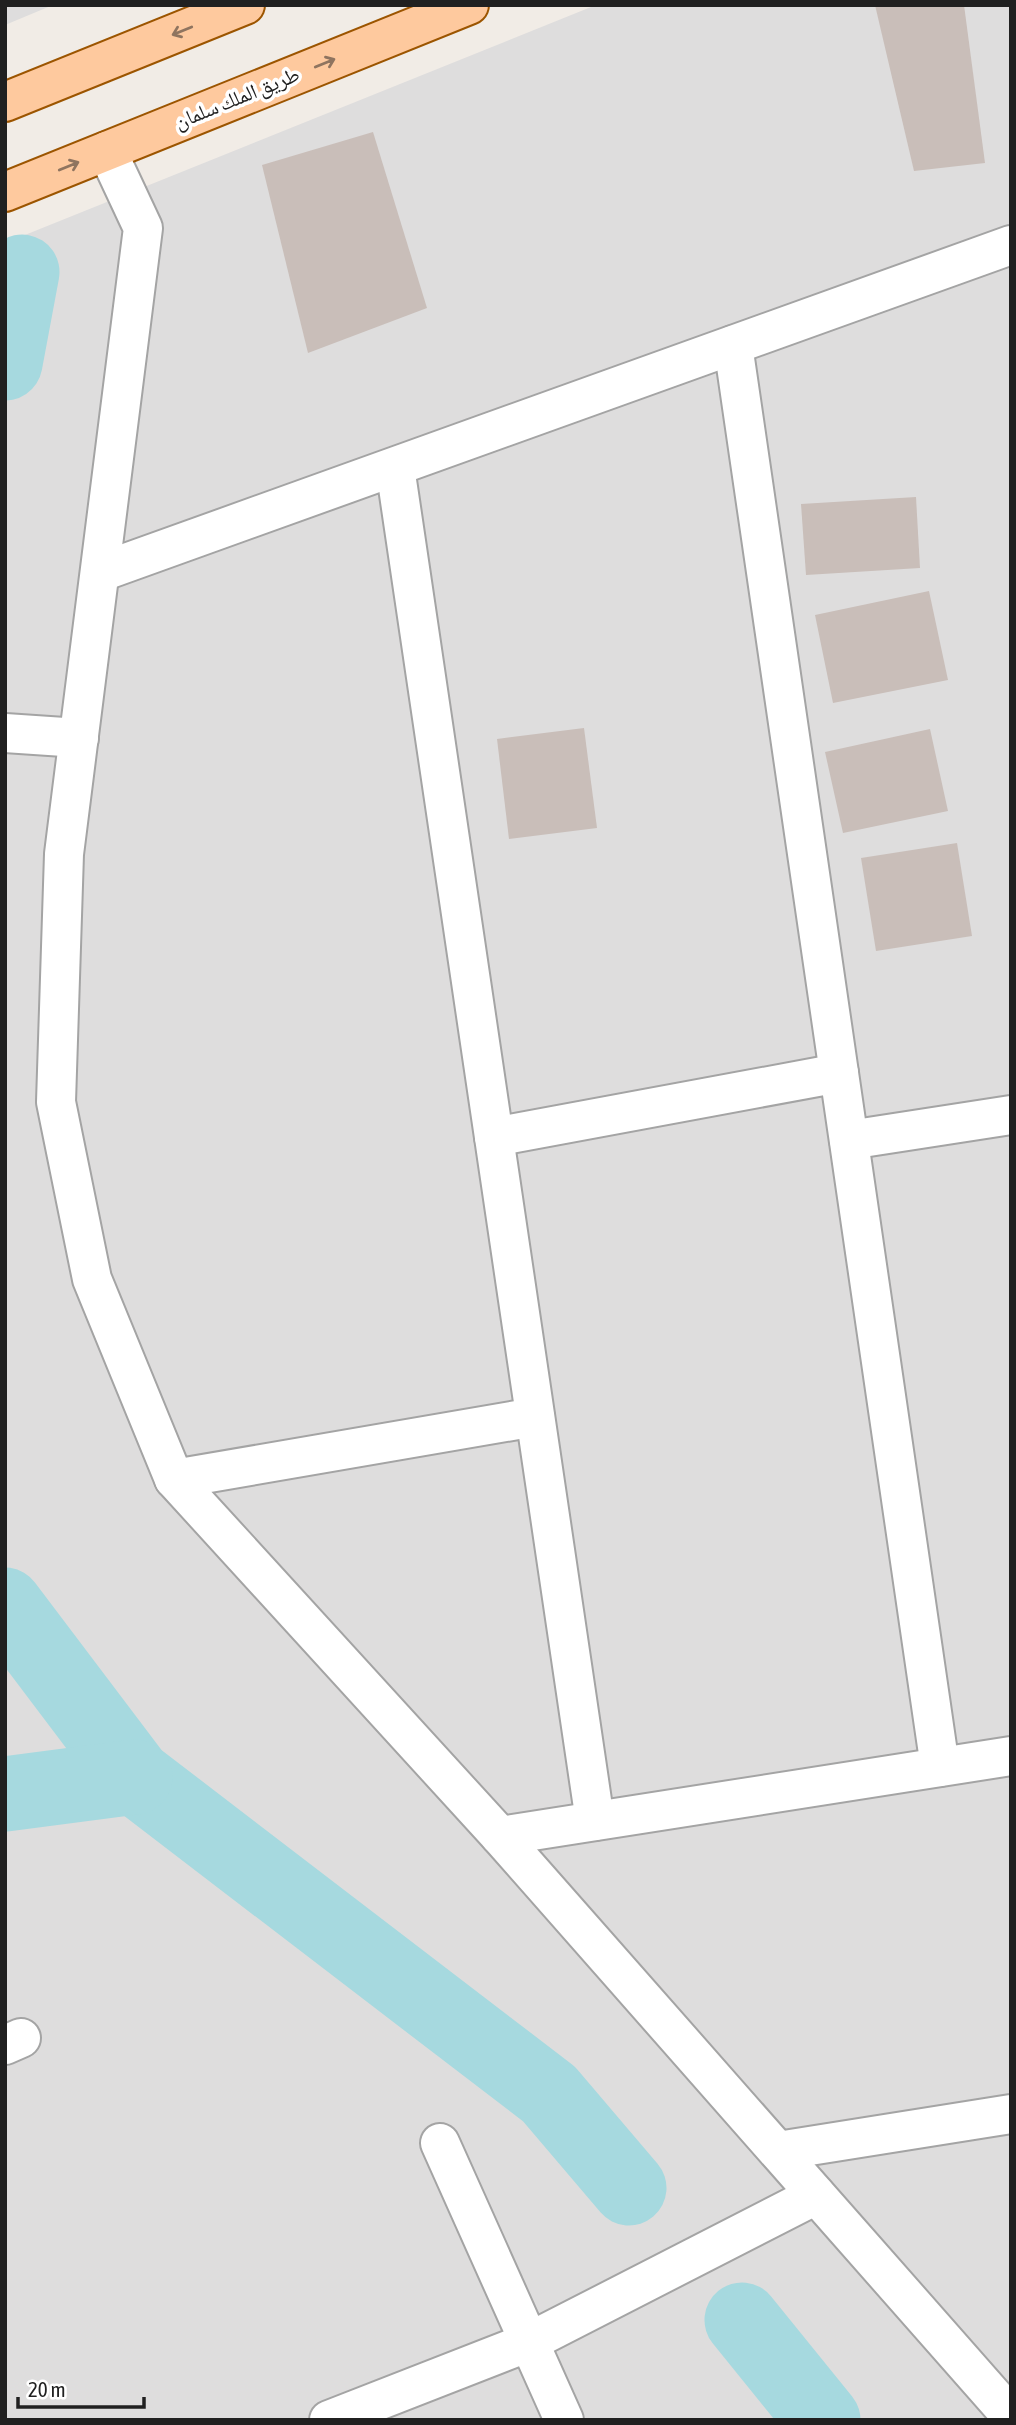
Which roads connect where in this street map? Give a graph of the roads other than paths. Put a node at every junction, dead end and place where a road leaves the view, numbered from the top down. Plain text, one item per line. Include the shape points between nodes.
1 (245, 5) edge
2 (469, 5) edge
3 (5, 102) edge
4 (107, 151) junction
5 (5, 192) edge
6 (1011, 245) edge
7 (733, 345) junction
8 (395, 467) junction
9 (101, 572) junction
10 (5, 733) edge
11 (79, 738) junction
12 (839, 1073) junction
13 (1011, 1115) edge
14 (494, 1137) junction
15 (849, 1140) junction
16 (535, 1417) junction
17 (174, 1479) junction
18 (1011, 1756) edge
19 (940, 1767) junction
20 (595, 1821) junction
21 (500, 1836) junction
22 (1011, 2114) edge
23 (440, 2143) dead end
24 (778, 2151) junction
25 (816, 2195) junction
26 (529, 2342) junction
27 (1011, 2416) edge
28 (329, 2420) edge
29 (564, 2420) edge

1 -> 3 main road
4 -> 2 main road, طريق الملك سلمان
5 -> 4 main road, طريق الملك سلمان
4 - 9 street via 143,228
6 - 7 street
7 - 8 street
7 - 12 street
8 - 9 street
8 - 14 street
9 - 11 street
10 - 11 street
11 - 17 street via 64,853 56,1102 92,1279
12 - 14 street
12 - 15 street
13 - 15 street
14 - 16 street
15 - 19 street
16 - 17 street
16 - 20 street
17 - 21 street
18 - 19 street
19 - 20 street
20 - 21 street
21 - 24 street
22 - 24 street
23 - 26 street
24 - 25 street
25 - 26 street
25 - 27 street
26 - 28 street
26 - 29 street

